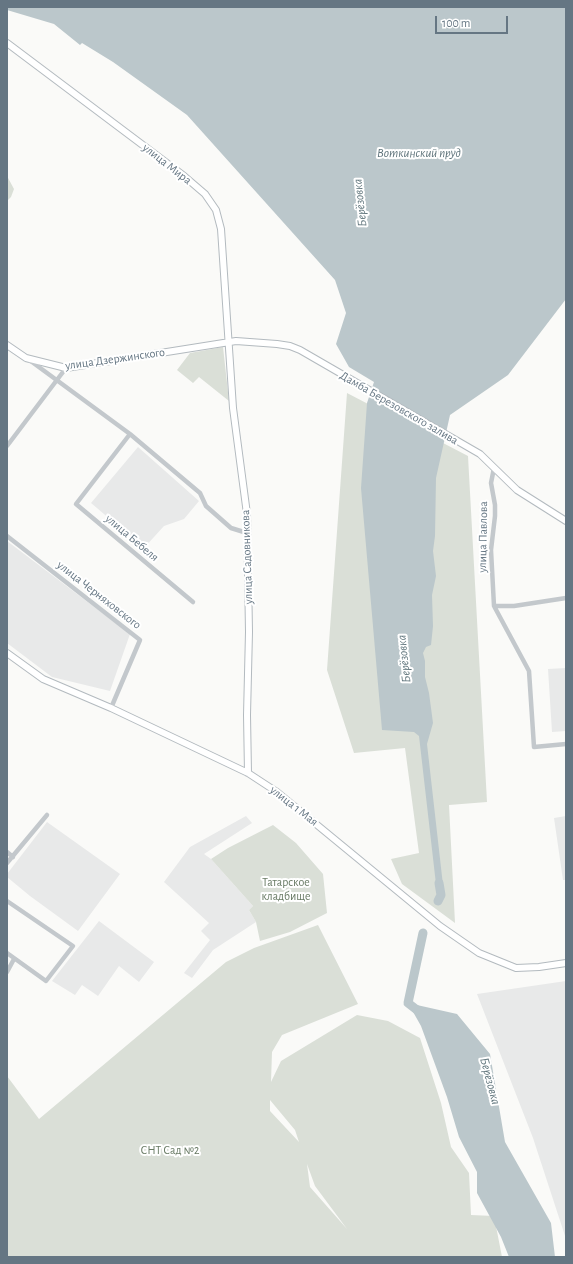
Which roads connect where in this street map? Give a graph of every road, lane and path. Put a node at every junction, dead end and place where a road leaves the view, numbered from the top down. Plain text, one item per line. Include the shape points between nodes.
1 (7, 43) edge
2 (228, 342) junction
3 (7, 345) edge
4 (26, 358) junction
5 (319, 361) joint
6 (66, 368) junction
7 (57, 380) junction
8 (130, 434) junction
9 (7, 446) edge
10 (494, 468) junction
11 (566, 521) edge
12 (247, 533) junction
13 (7, 536) edge
14 (566, 598) edge
15 (193, 602) dead end
16 (494, 606) junction
17 (7, 652) edge
18 (111, 708) junction
19 (566, 744) edge
20 (248, 773) junction
21 (47, 815) dead end
22 (7, 852) edge
23 (13, 857) junction
24 (7, 864) edge
25 (7, 901) edge
26 (7, 954) edge
27 (14, 959) junction
28 (566, 963) edge
29 (7, 972) edge

1 - 2 main road, улица Мира via 205,194 216,210 221,229
2 - 5 main road, улица Дзержинского via 277,344 300,350
2 - 6 main road, улица Дзержинского
2 - 12 main road, улица Садовникова
3 - 4 main road, улица Дзержинского
4 - 6 main road, улица Дзержинского
4 - 7 street
5 - 10 main road, Дамба Березовского залива via 480,454
6 - 7 street
7 - 8 street
7 - 9 street
8 - 12 street via 200,493 206,506 231,528
8 - 15 street, улица Бебеля via 76,504
10 - 11 main road, Дамба Березовского залива via 517,490
10 - 16 street, улица Павлова via 491,483 495,516 491,550
12 - 20 main road, улица Садовникова
13 - 18 street, улица Черняховского via 140,640
14 - 16 street via 514,606
16 - 19 street, улица Павлова via 529,671 534,747
17 - 18 main road, улица 1 Мая via 43,679
18 - 20 main road, улица 1 Мая
20 - 28 main road, улица 1 Мая via 282,795 440,926 479,953 516,968
21 - 23 street
22 - 23 street
23 - 24 street
25 - 27 street via 73,946 46,981
26 - 27 street
27 - 29 street

